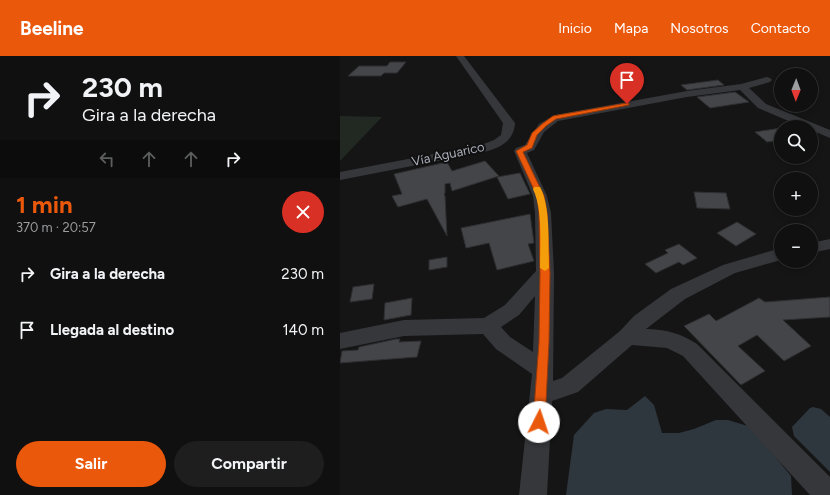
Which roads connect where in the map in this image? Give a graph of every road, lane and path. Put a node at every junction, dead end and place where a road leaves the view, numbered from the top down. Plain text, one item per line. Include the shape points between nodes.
1 (460, 56) edge
2 (767, 80) dead end
3 (742, 87) junction
4 (830, 134) edge
5 (340, 176) edge
6 (830, 244) edge
7 (818, 247) edge
8 (774, 256) edge
9 (545, 273) junction
10 (488, 326) junction
11 (627, 337) junction
12 (340, 341) edge
13 (542, 381) junction
14 (533, 495) edge
15 (830, 495) edge

1 - 5 street, Vía Aguarico via 509,123 506,138 484,148
2 - 3 street
3 - 4 street via 756,101 773,112
3 - 9 street via 568,114 544,125 530,146 520,151 540,196
6 - 7 street
8 - 11 street via 729,269 678,294 641,320
9 - 10 street via 512,310
9 - 13 street
10 - 12 street via 404,328
10 - 13 street
11 - 13 street via 570,385 555,391
11 - 15 street via 656,337 680,342
13 - 14 street

